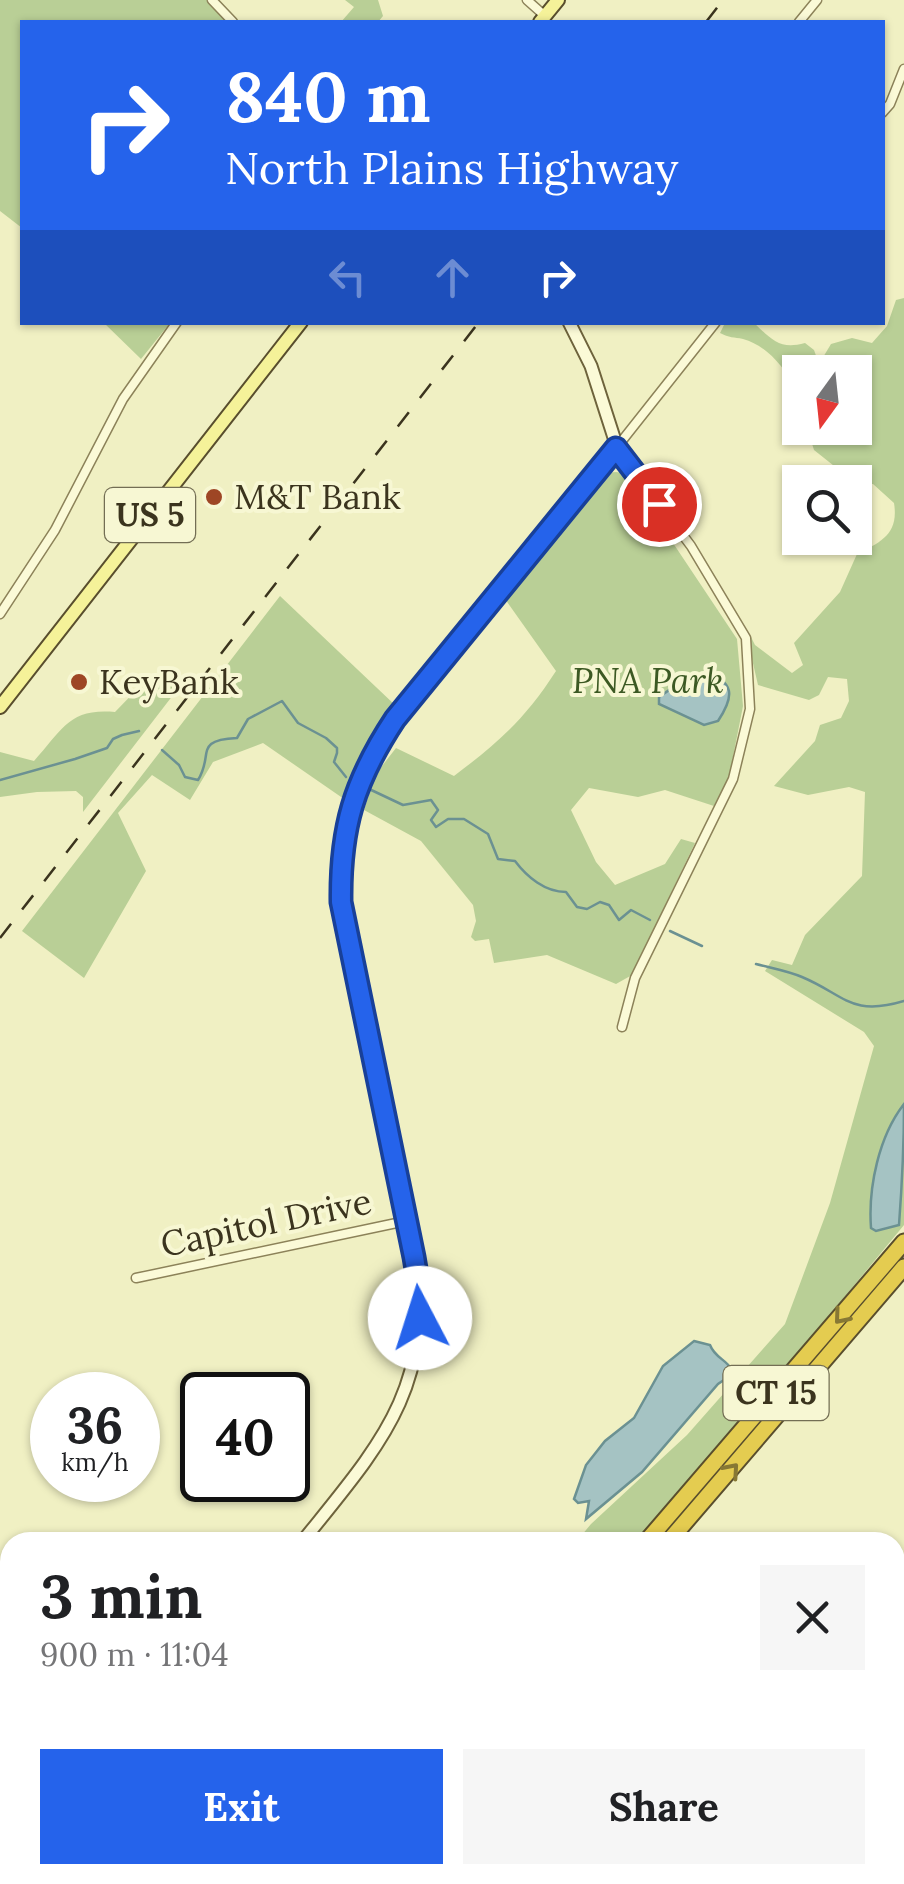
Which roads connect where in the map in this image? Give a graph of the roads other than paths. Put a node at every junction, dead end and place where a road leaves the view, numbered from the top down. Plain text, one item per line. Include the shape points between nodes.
1 (212, 0) edge
2 (527, 0) edge
3 (558, 0) edge
4 (817, 0) edge
5 (542, 19) edge
6 (232, 20) edge
7 (801, 20) edge
8 (904, 69) edge
9 (885, 110) edge
10 (176, 325) edge
11 (299, 325) edge
12 (571, 325) edge
13 (714, 325) edge
14 (616, 448) junction
15 (0, 614) edge
16 (0, 707) edge
17 (622, 1027) dead end
18 (406, 1221) junction
19 (904, 1242) edge
20 (904, 1267) edge
21 (136, 1278) dead end
22 (310, 1532) edge
23 (655, 1532) edge
24 (677, 1532) edge

1 - 6 street
2 - 5 street
3 - 5 main road
4 - 7 street
8 - 9 street
10 - 15 street via 123,399 54,530
11 - 16 main road, US 5
12 - 14 street via 592,366
13 - 14 street
14 - 17 street via 692,546 746,638 750,709 733,779 635,978
14 - 18 street via 395,719 348,812 341,902
18 - 21 street, Capitol Drive
18 - 22 street via 420,1326 405,1393 380,1442
19 -> 23 highway, CT 15
24 -> 20 highway, CT 15

